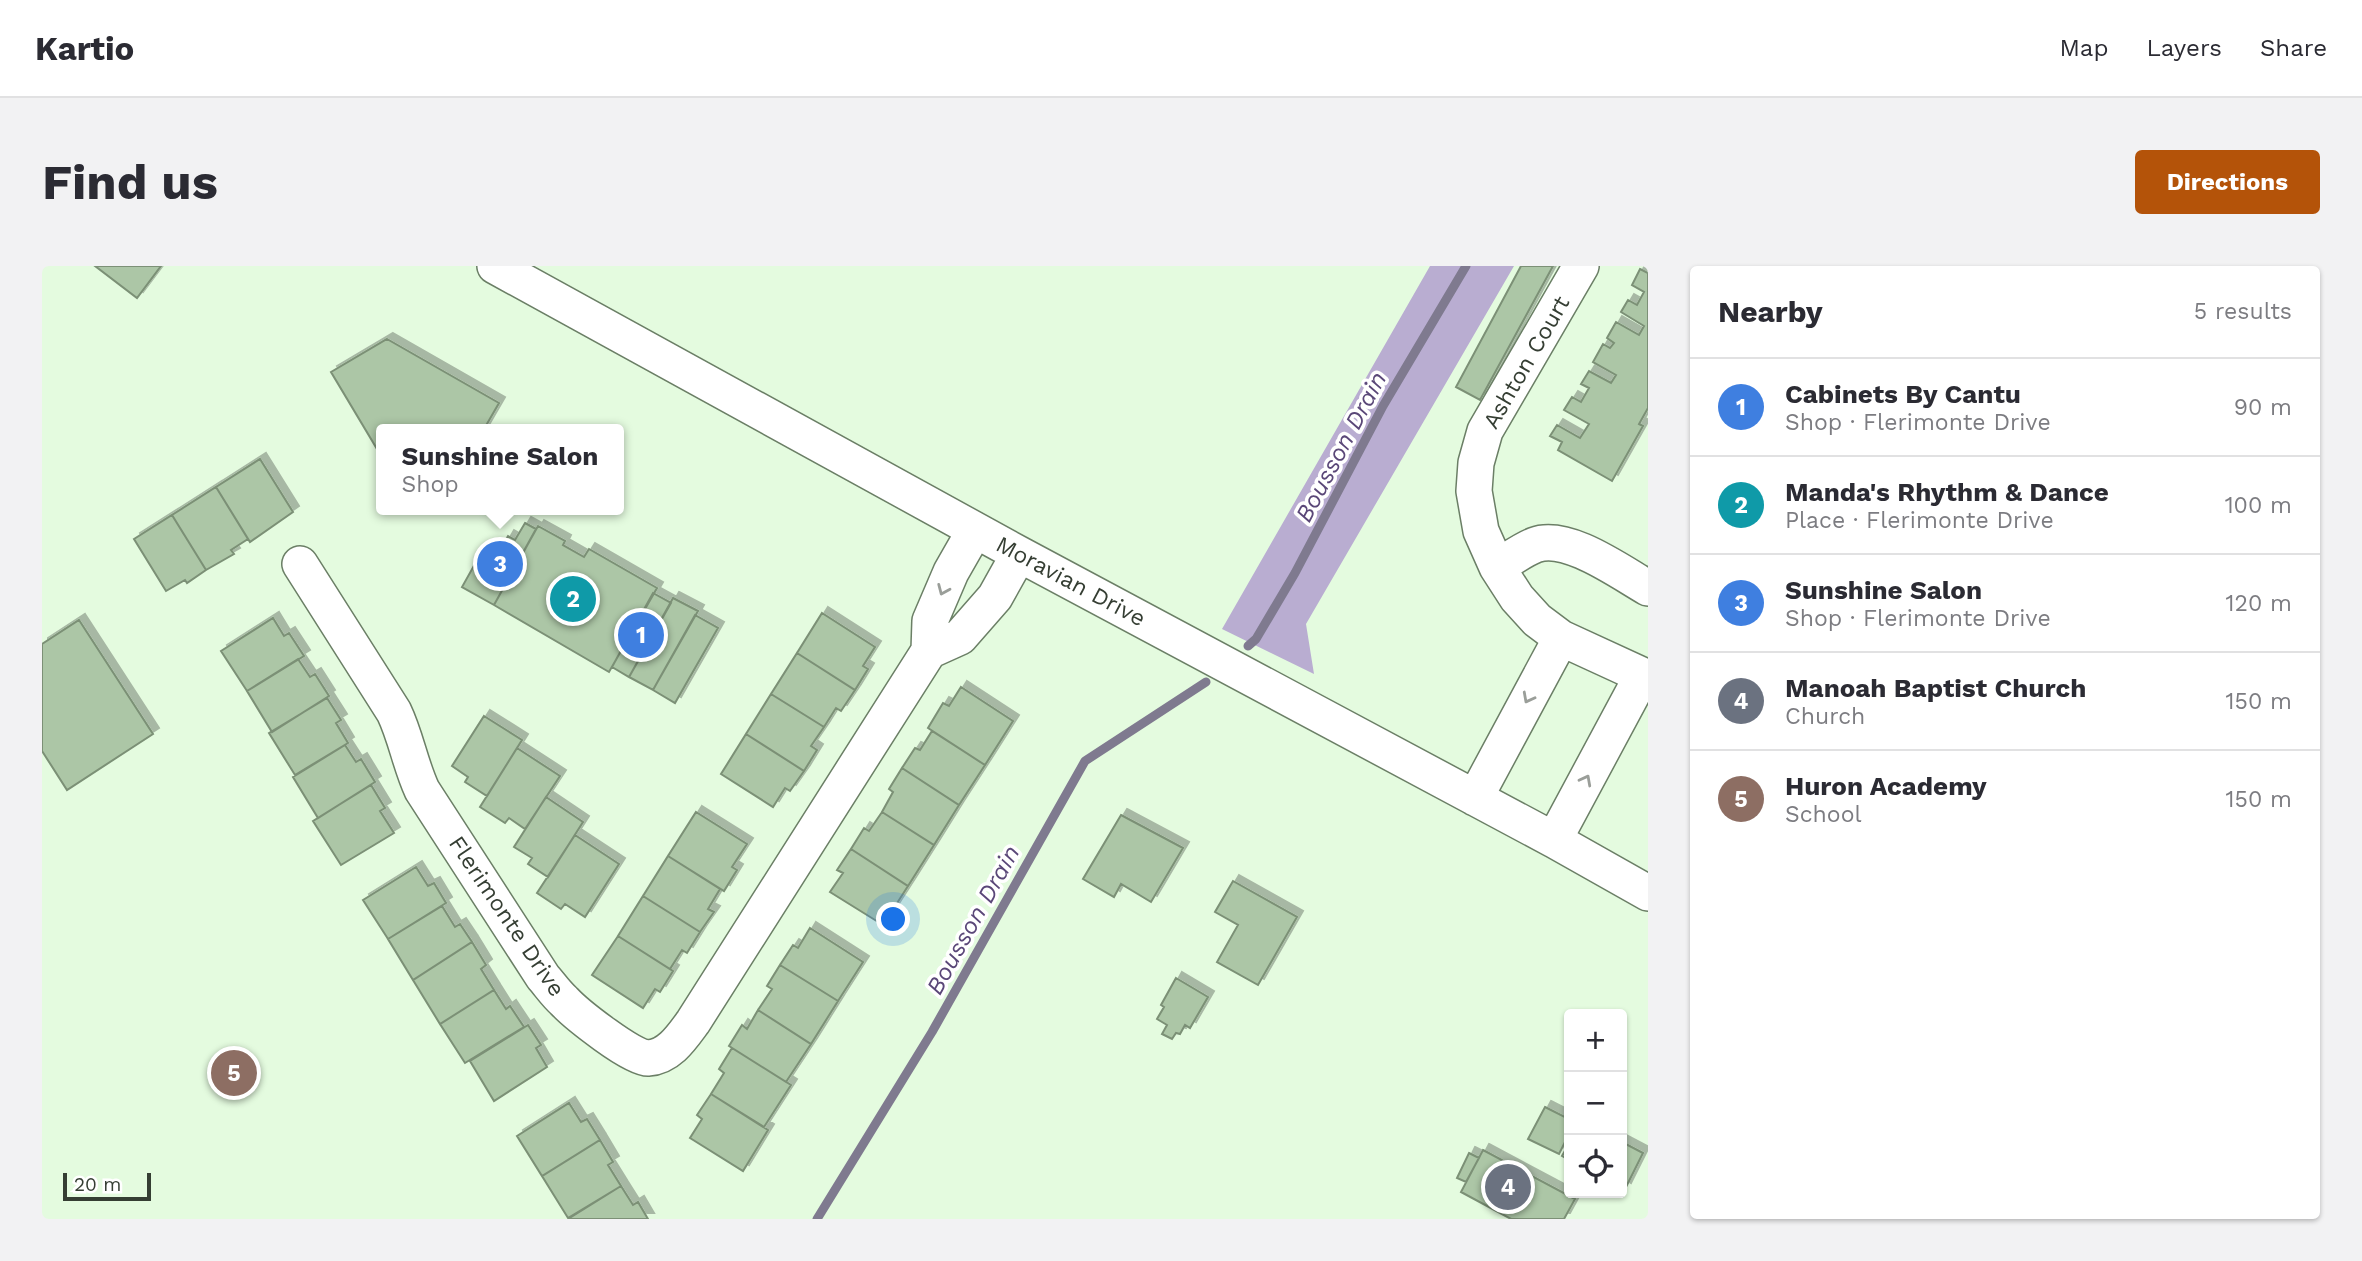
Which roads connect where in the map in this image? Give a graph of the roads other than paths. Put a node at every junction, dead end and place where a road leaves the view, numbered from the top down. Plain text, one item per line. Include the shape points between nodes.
1 (495, 266) edge
2 (1581, 266) edge
3 (975, 530) junction
4 (1019, 554) junction
5 (299, 564) dead end
6 (1497, 567) junction
7 (1648, 587) edge
8 (1560, 638) junction
9 (929, 651) junction
10 (1645, 677) edge
11 (1475, 798) junction
12 (1554, 840) junction
13 (1648, 893) edge

1 - 3 street, Moravian Drive
2 - 6 street, Ashton Court via 1485,431 1476,463 1474,491 1481,531
3 - 4 street, Moravian Drive
3 -> 9 street, Flerimonte Drive via 930,621
4 - 9 street via 995,597 960,637
4 - 11 street, Moravian Drive
5 - 9 street, Flerimonte Drive via 394,712 422,790 543,977 565,1003 600,1031 646,1059 662,1055 693,1022
6 - 7 street via 1535,545 1553,542 1578,549
6 - 8 street, Ashton Court via 1517,598
8 - 10 street, Ashton Court
8 -> 11 street
12 -> 10 street
11 - 12 street, Moravian Drive
12 - 13 street, Moravian Drive

